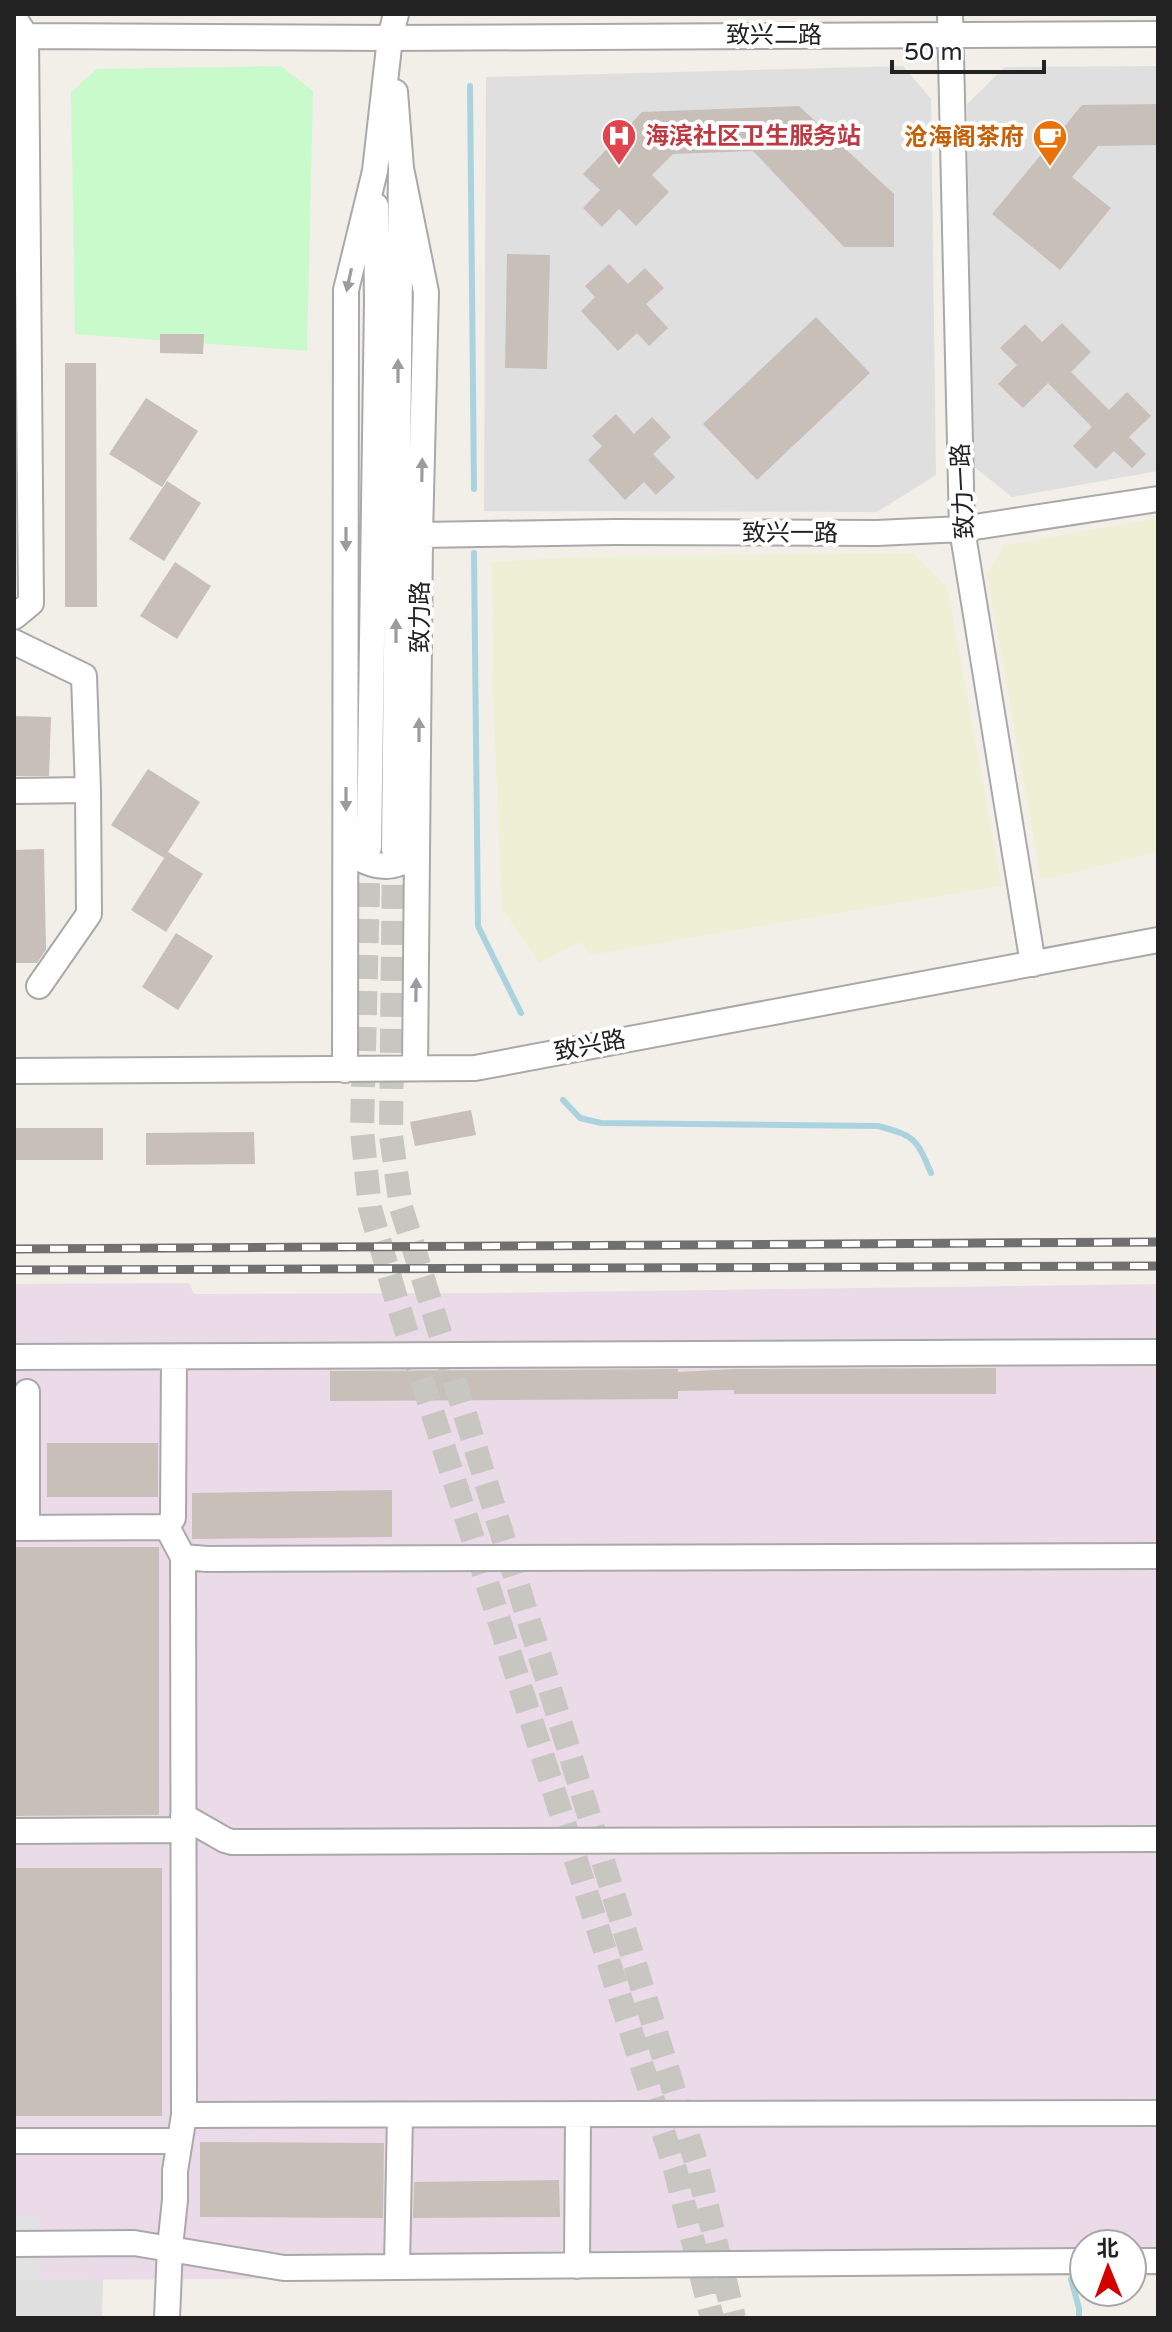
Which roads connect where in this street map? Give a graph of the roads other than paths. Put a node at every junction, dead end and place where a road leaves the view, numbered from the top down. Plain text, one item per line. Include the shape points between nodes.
1 (949, 24) edge
2 (393, 26) edge
3 (20, 27) edge
4 (1158, 34) edge
5 (401, 168) junction
6 (1158, 499) edge
7 (962, 529) junction
8 (420, 535) junction
9 (14, 617) edge
10 (14, 642) edge
11 (88, 790) junction
12 (14, 791) edge
13 (358, 847) junction
14 (406, 848) junction
15 (1158, 940) edge
16 (1033, 964) junction
17 (39, 986) dead end
18 (415, 1068) junction
19 (345, 1070) junction
20 (14, 1071) edge
21 (1158, 1352) edge
22 (14, 1357) edge
23 (174, 1357) junction
24 (27, 1392) dead end
25 (167, 1527) junction
26 (21, 1528) edge
27 (1158, 1556) edge
28 (183, 1557) junction
29 (184, 1823) junction
30 (14, 1831) edge
31 (1158, 1839) edge
32 (1158, 2113) edge
33 (184, 2115) junction
34 (400, 2115) junction
35 (578, 2115) junction
36 (14, 2141) edge
37 (179, 2141) junction
38 (14, 2244) edge
39 (170, 2247) junction
40 (1068, 2261) edge
41 (577, 2266) junction
42 (397, 2267) junction
43 (167, 2318) edge

1 - 2 street, 致兴二路
1 - 4 street, 致兴二路
1 - 7 street, 致力一路
2 - 3 street, 致兴二路
2 - 5 street, 致力路
2 -> 13 street, 致力路 via 375,171 377,301
3 - 9 street via 31,603
8 -> 5 street, 致力路 via 426,292
14 -> 5 street, 致力路
6 - 7 street, 致兴一路
7 - 8 street, 致兴一路
7 - 16 street, 致力一路
14 -> 8 street, 致力路
10 - 11 street via 84,676
11 - 12 street
11 - 17 street via 89,914
13 - 14 street via 355,857 382,866 409,859
13 - 19 street, 致力路
18 -> 14 street, 致力路
15 - 16 street, 致兴路
16 - 18 street, 致兴路 via 475,1068
18 - 19 street, 致兴路
19 - 20 street, 致兴路
21 - 23 street
22 - 23 street
23 - 25 street via 173,1518
24 - 26 street
25 - 26 street
25 - 28 street
27 - 28 street
28 - 29 street
29 - 30 street
29 - 31 street via 232,1842
29 - 33 street
32 - 35 street
33 - 34 street
33 - 37 street
34 - 35 street
34 - 42 street
35 - 41 street
36 - 37 street
37 - 39 street
38 - 39 street
39 - 42 street via 284,2268
39 - 43 street
40 - 41 street
41 - 42 street

